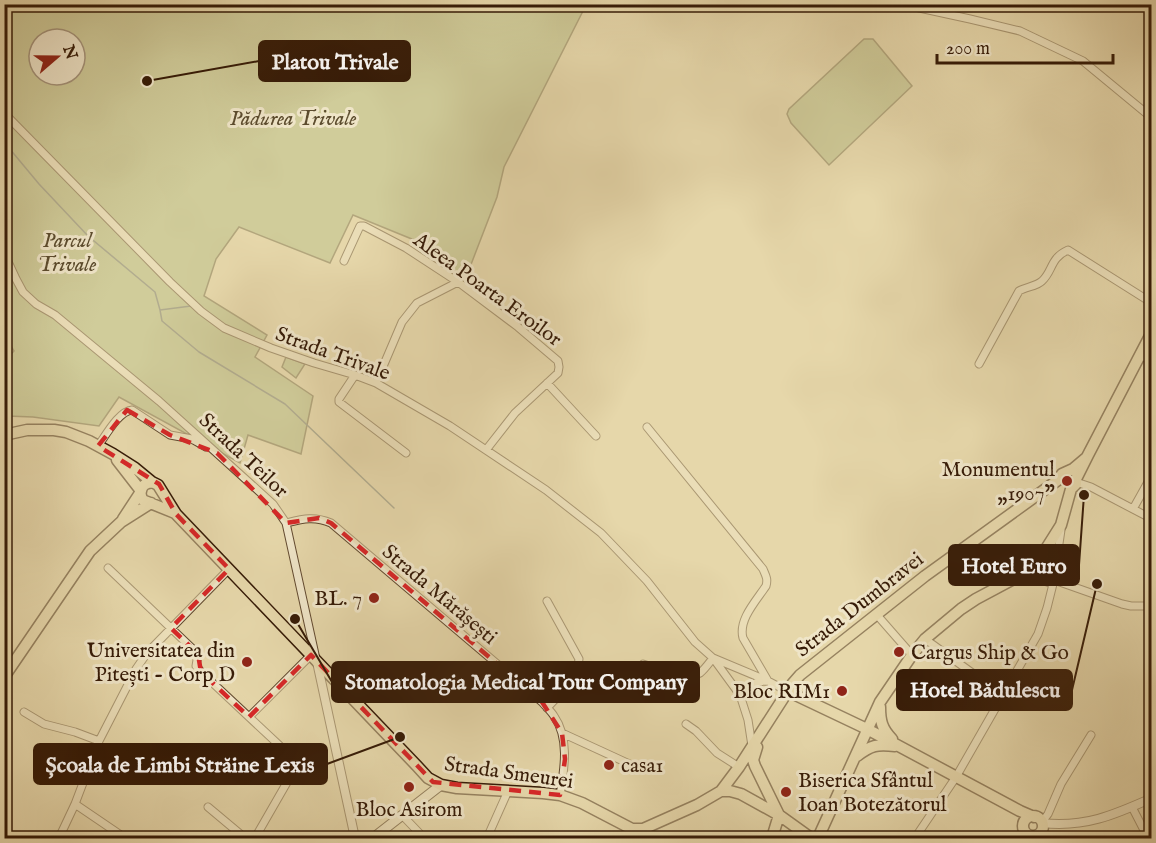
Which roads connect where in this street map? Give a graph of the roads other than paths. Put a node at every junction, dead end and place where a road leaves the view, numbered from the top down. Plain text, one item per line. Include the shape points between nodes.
1 (901, 4) edge
2 (4, 113) edge
3 (1152, 118) edge
4 (4, 253) edge
5 (344, 261) dead end
6 (458, 282) junction
7 (1152, 303) edge
8 (1152, 332) edge
9 (1140, 354) junction
10 (1152, 362) edge
11 (980, 364) dead end
12 (355, 375) junction
13 (376, 383) junction
14 (547, 384) junction
15 (647, 428) dead end
16 (4, 435) edge
17 (596, 436) dead end
18 (98, 446) junction
19 (486, 450) junction
20 (217, 453) junction
21 (406, 453) dead end
22 (113, 454) junction
23 (1152, 475) edge
24 (1058, 480) junction
25 (1073, 481) junction
26 (152, 482) junction
27 (161, 491) junction
28 (140, 492) junction
29 (152, 503) junction
30 (1133, 509) junction
31 (176, 513) junction
32 (1152, 519) edge
33 (121, 522) junction
34 (286, 523) junction
35 (1061, 525) junction
36 (108, 568) dead end
37 (229, 569) junction
38 (1023, 574) junction
39 (1053, 582) junction
40 (547, 601) dead end
41 (1152, 606) edge
42 (877, 615) junction
43 (171, 628) junction
44 (925, 639) junction
45 (912, 655) junction
46 (314, 658) junction
47 (713, 658) junction
48 (643, 663) dead end
49 (4, 677) edge
50 (768, 681) junction
51 (787, 691) junction
52 (740, 695) junction
53 (1003, 695) junction
54 (880, 702) junction
55 (780, 703) joint
56 (547, 708) junction
57 (24, 712) dead end
58 (249, 717) junction
59 (769, 722) junction
60 (686, 724) dead end
61 (867, 729) junction
62 (562, 733) junction
63 (1091, 735) dead end
64 (99, 741) junction
65 (752, 746) junction
66 (902, 747) junction
67 (855, 759) junction
68 (636, 767) dead end
69 (740, 767) junction
70 (956, 777) junction
71 (441, 785) junction
72 (508, 791) junction
73 (721, 791) junction
74 (560, 795) junction
75 (1152, 798) edge
76 (75, 804) junction
77 (208, 807) dead end
78 (1132, 807) junction
79 (779, 815) junction
80 (403, 816) junction
81 (1032, 829) edge
82 (59, 838) edge
83 (125, 838) edge
84 (245, 838) edge
85 (255, 838) edge
86 (355, 838) edge
87 (373, 838) edge
88 (424, 838) edge
89 (487, 838) edge
90 (772, 838) edge
91 (811, 838) edge
92 (818, 838) edge
93 (915, 838) edge
94 (1148, 838) edge

1 - 3 street via 1020,31 1083,61
2 - 12 street, Strada Trivale via 201,311 224,328 263,345
4 - 20 street, Strada Teilor via 23,292 121,369
5 - 6 street, Aleea Poarta Eroilor via 362,225
6 - 13 street via 417,303 402,322
6 - 14 street, Aleea Poarta Eroilor via 558,361 558,373
7 - 11 street via 1068,250 1062,252 1041,283 1019,291
8 - 9 main road
9 - 10 street
9 - 25 main road, Strada Dumbravei
12 - 13 street, Strada Trivale
12 - 21 street via 339,402
13 - 19 street, Strada Trivale
14 - 17 street
14 - 19 street, Aleea Poarta Eroilor via 514,413
15 - 50 street via 763,569 766,586 741,632
16 - 18 main road via 54,430
18 - 20 street via 120,415 132,410 170,435 192,440
18 - 22 main road
19 - 47 street, Strada Trivale via 601,533
20 - 34 street, Strada Teilor via 273,504
22 - 26 main road
22 - 28 main road
23 - 30 street
24 - 25 main road, Strada Dumbravei via 1062,474
24 - 25 main road via 1065,490
24 - 42 main road, Strada Dumbravei
25 - 30 street
25 - 35 main road
26 - 27 main road
26 - 28 main road
27 - 29 main road
27 - 31 main road, Strada Smeurei
28 - 29 main road via 143,499
28 - 33 main road
29 - 31 main road, Strada Smeurei
29 - 33 main road
30 - 32 street
31 - 37 main road, Strada Smeurei
33 - 49 main road via 86,556
34 - 46 street, Strada Teilor
34 - 56 street, Strada Mărășești via 319,518 331,523
35 - 38 main road via 1039,560
35 - 39 street
36 - 43 street
37 - 43 street
37 - 46 main road, Strada Smeurei
38 - 39 street
38 - 44 main road via 976,599
39 - 41 street via 1122,604
39 - 53 street via 1038,634
40 - 56 street via 579,659 574,674
42 - 45 street
42 - 51 main road, Strada Dumbravei via 800,675
43 - 58 street via 198,654 196,666 201,672
43 - 64 street via 136,669
44 - 45 main road
44 - 53 street
45 - 54 main road
46 - 58 street
46 - 71 main road, Strada Smeurei via 422,772
46 - 86 street, Strada Teilor
47 - 48 street via 705,669 691,675
47 - 50 street, Strada Trivale
47 - 52 street, Strada Trivale
50 - 51 street, Strada Trivale
50 - 52 street via 756,681
51 - 55 main road, Strada Dumbravei
51 - 61 main road
52 - 65 street, Strada Trivale
53 - 70 street
54 - 61 main road
54 - 66 main road via 883,728
55 - 59 main road, Strada Smeurei
56 - 62 street, Strada Mărășești
57 - 64 street via 44,724
58 - 85 street via 297,765
59 - 65 main road, Strada Smeurei
59 - 79 main road via 753,760
60 - 69 street via 717,753
61 - 66 main road
61 - 67 main road
62 - 68 street
62 - 74 street, Strada Mărășești via 565,759
63 - 81 street via 1061,784 1046,818
64 - 76 street
65 - 69 main road, Strada Smeurei
66 - 67 main road via 877,745
66 - 70 main road
67 - 92 main road
69 - 73 main road, Strada Smeurei
70 - 81 main road via 1020,811
70 - 93 street
71 - 72 main road, Strada Smeurei
71 - 80 main road
72 - 74 main road, Strada Smeurei
72 - 89 street
73 - 74 main road, Strada Smeurei via 638,830
73 - 79 main road via 736,792
75 - 78 street
76 - 82 street
76 - 83 street
77 - 84 street
78 - 81 street via 1100,819
78 - 94 street
79 - 90 main road
79 - 91 main road
80 - 87 main road
80 - 88 street

